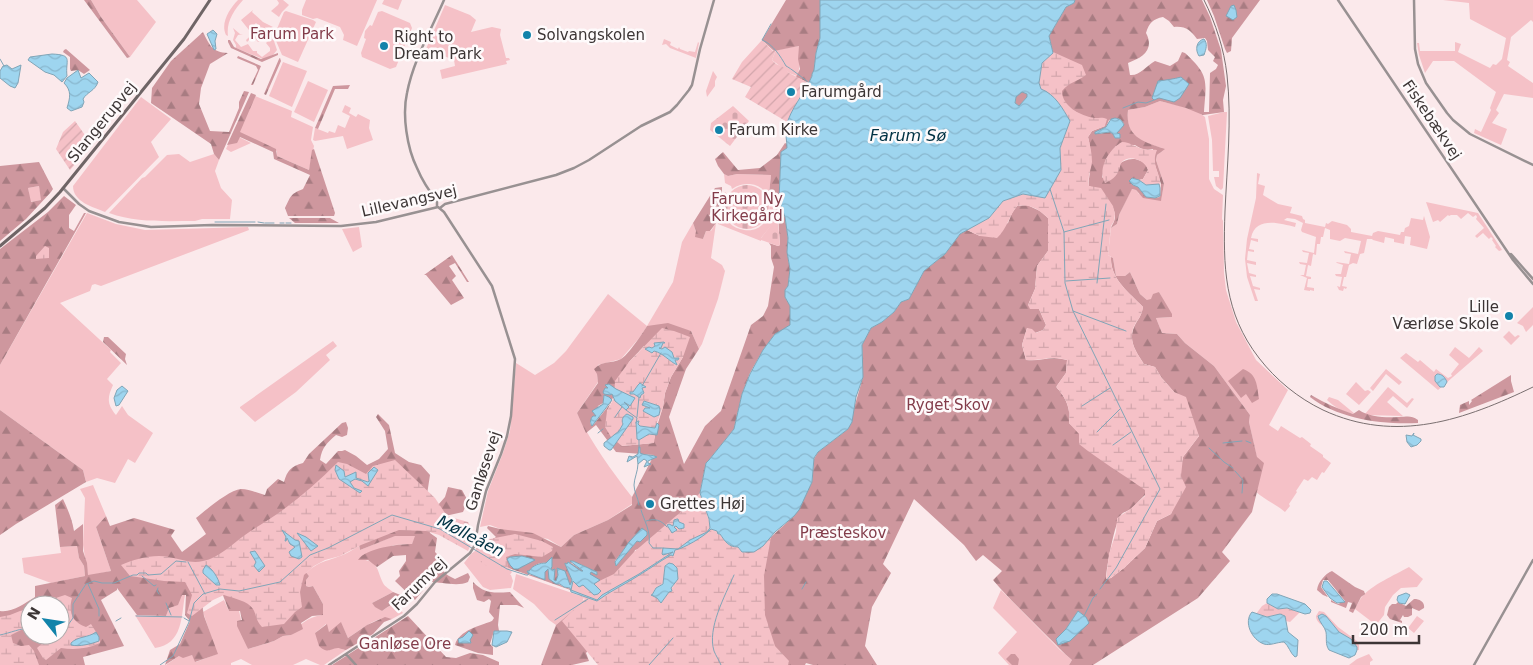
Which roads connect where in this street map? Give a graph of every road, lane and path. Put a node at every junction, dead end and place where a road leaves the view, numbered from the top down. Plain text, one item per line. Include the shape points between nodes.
1 (210, 0) edge
2 (444, 0) edge
3 (714, 0) edge
4 (1338, 0) edge
5 (1414, 0) edge
6 (1533, 165) edge
7 (63, 188) junction
8 (439, 207) junction
9 (0, 246) edge
10 (1532, 279) edge
11 (1533, 284) edge
12 (474, 549) joint
13 (1533, 560) edge
14 (346, 654) junction
15 (329, 665) edge
16 (356, 665) edge
17 (1474, 665) edge

1 - 7 main road, Slangerupvej via 175,50
2 - 8 street, Ganløsevej via 413,72 406,99 406,127 411,152
3 - 8 street, Lillevangsvej via 691,87 674,108 574,168
4 - 10 street, Fiskebækvej via 1513,260
5 - 6 street via 1416,57 1422,76 1452,120 1468,133
7 - 8 street, Lillevangsvej via 89,210 127,224 151,227 341,226 376,222
7 - 9 main road, Slangerupvej via 45,208
8 - 12 street, Ganløsevej via 492,286 515,359 507,436 486,491
10 - 11 street, Fiskebækvej
12 - 14 street, Farumvej via 435,582 404,616
13 - 17 street
14 - 15 street, Farumvej
14 - 16 street

